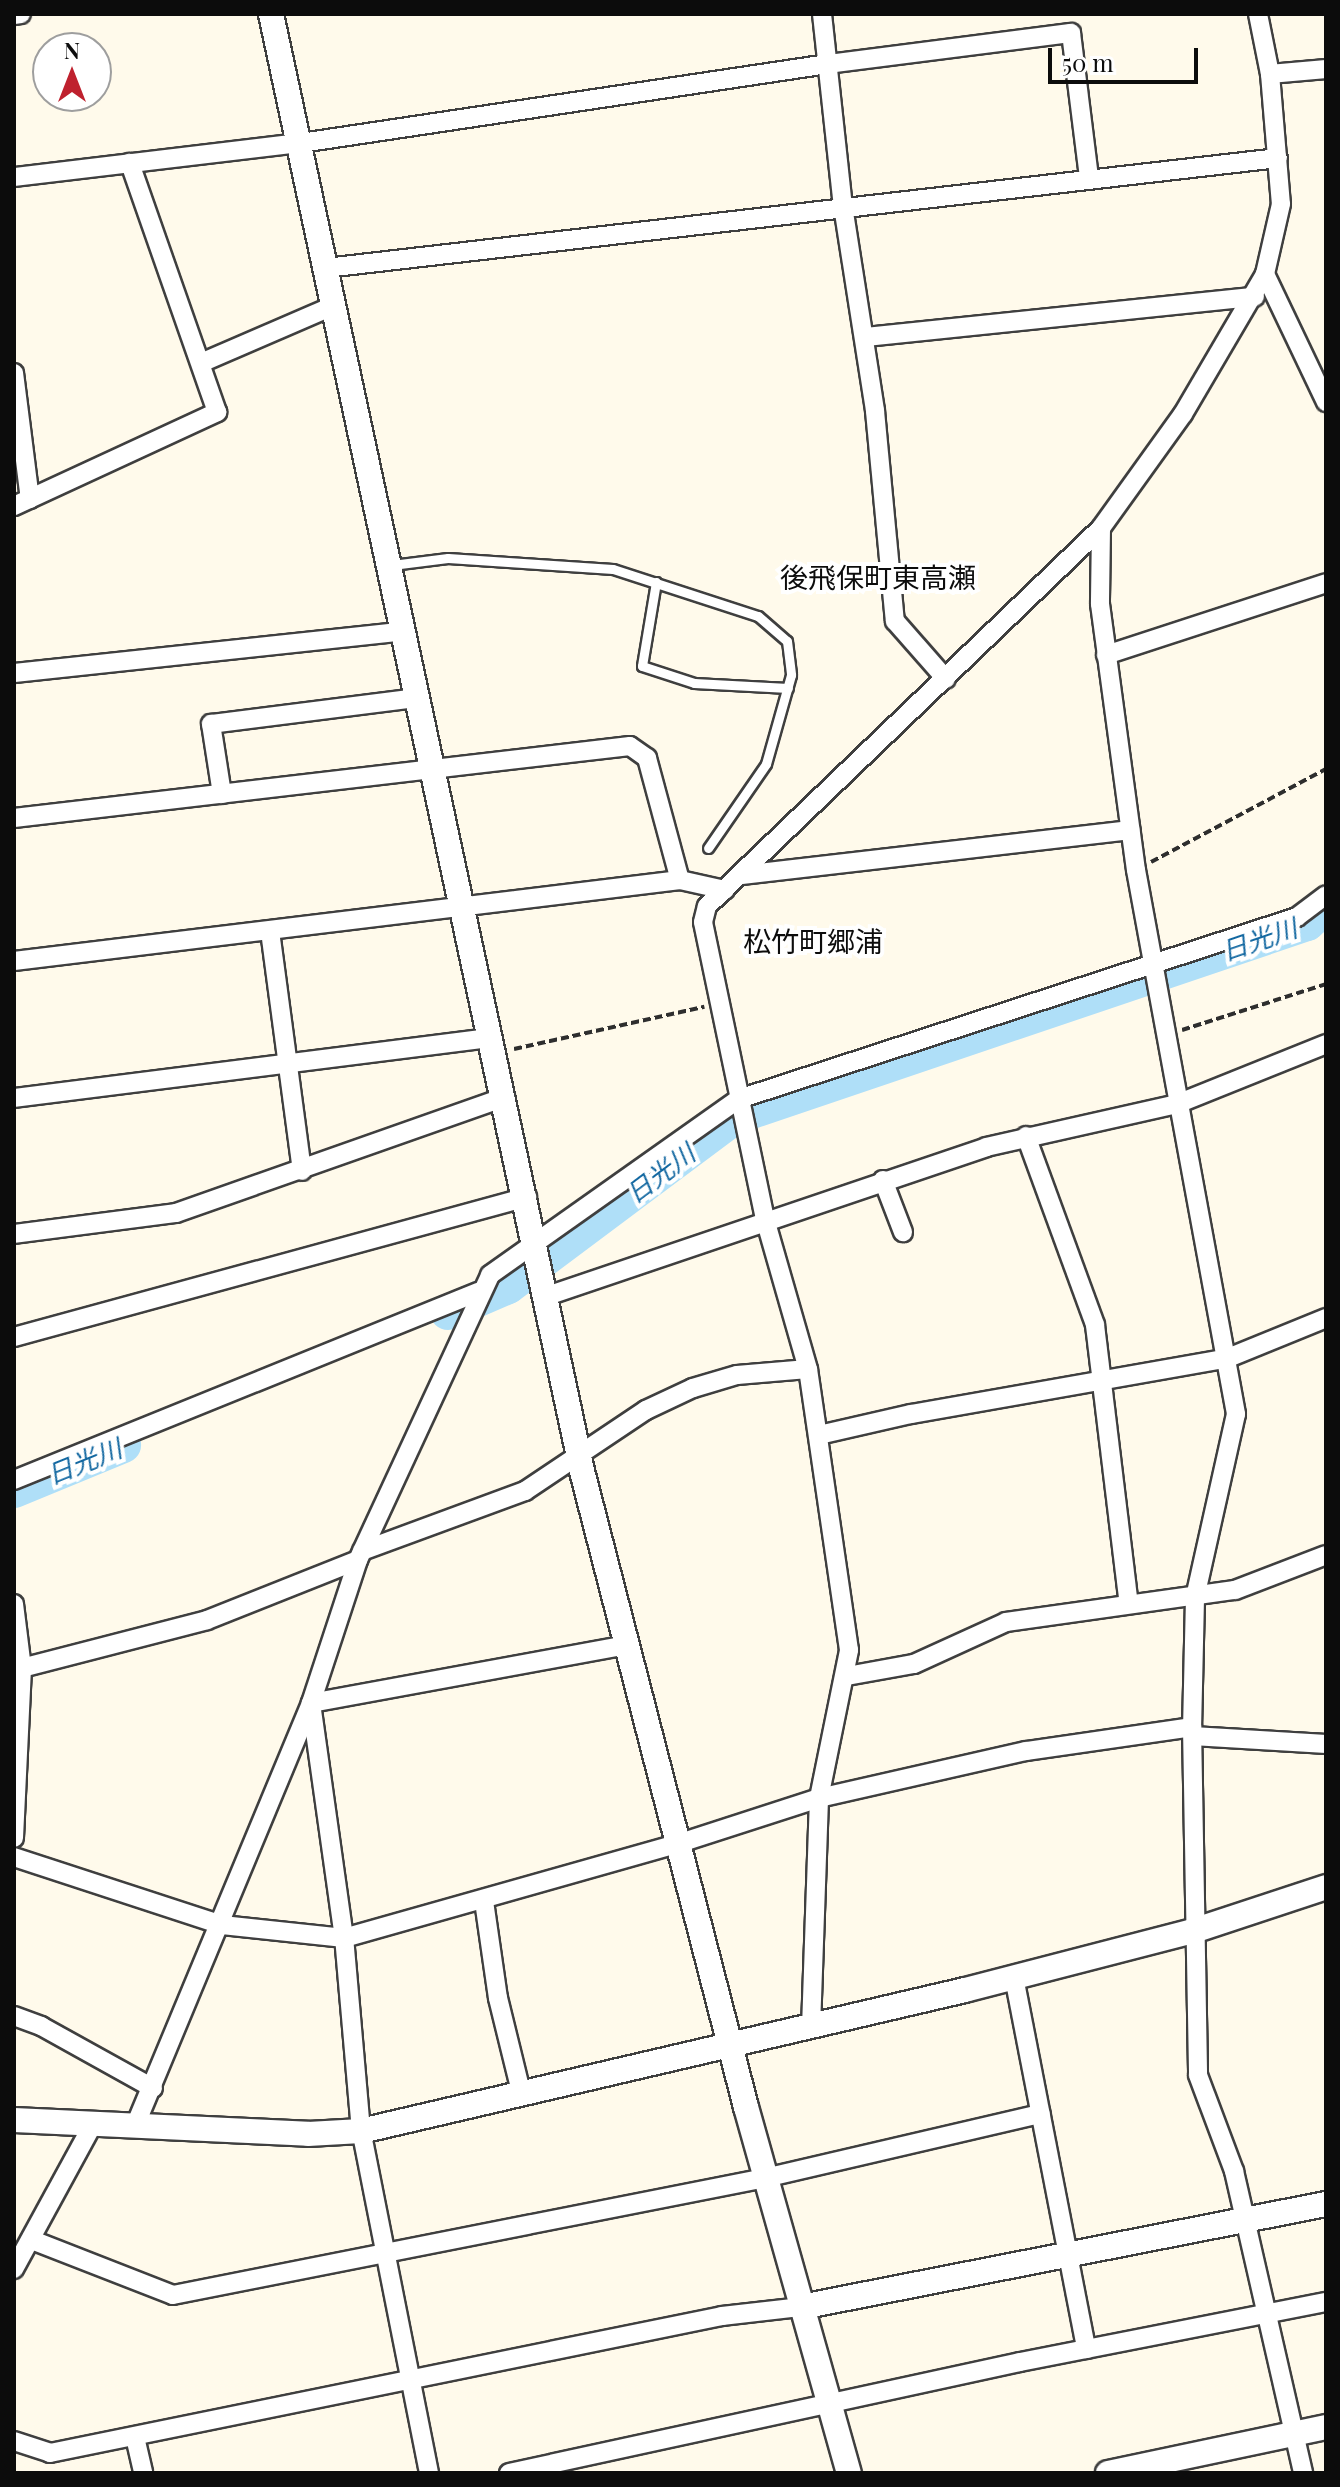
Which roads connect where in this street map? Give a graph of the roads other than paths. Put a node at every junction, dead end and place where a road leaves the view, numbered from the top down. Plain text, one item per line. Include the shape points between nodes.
1 (21, 14) edge
2 (271, 14) edge
3 (822, 14) edge
4 (1068, 14) edge
5 (1258, 14) edge
6 (14, 15) edge
7 (1071, 33) junction
8 (828, 64) junction
9 (1326, 69) edge
10 (1270, 74) junction
11 (301, 143) junction
12 (1278, 158) junction
13 (130, 163) junction
14 (14, 177) edge
15 (1089, 178) junction
16 (843, 206) junction
17 (326, 268) junction
18 (1265, 274) junction
19 (1255, 297) junction
20 (335, 305) junction
21 (865, 337) junction
22 (201, 363) junction
23 (14, 373) edge
24 (1326, 402) edge
25 (18, 436) edge
26 (22, 503) edge
27 (1101, 528) junction
28 (392, 565) junction
29 (656, 582) junction
30 (1326, 583) edge
31 (404, 631) junction
32 (1106, 655) junction
33 (14, 673) edge
34 (946, 679) junction
35 (788, 688) junction
36 (418, 698) junction
37 (434, 768) junction
38 (222, 794) junction
39 (14, 818) edge
40 (1130, 830) junction
41 (708, 848) dead end
42 (742, 875) junction
43 (680, 880) junction
44 (725, 890) junction
45 (1326, 895) edge
46 (464, 908) junction
47 (270, 931) junction
48 (14, 961) edge
49 (1153, 972) junction
50 (1326, 1044) edge
51 (494, 1045) junction
52 (287, 1063) junction
53 (505, 1097) junction
54 (14, 1098) edge
55 (1177, 1104) junction
56 (741, 1108) junction
57 (1026, 1136) junction
58 (302, 1171) junction
59 (883, 1180) junction
60 (527, 1197) junction
61 (765, 1219) junction
62 (903, 1232) dead end
63 (14, 1234) edge
64 (540, 1256) junction
65 (547, 1296) junction
66 (476, 1297) junction
67 (1326, 1318) edge
68 (14, 1337) edge
69 (1228, 1358) junction
70 (808, 1369) junction
71 (1104, 1382) junction
72 (819, 1435) junction
73 (580, 1458) junction
74 (14, 1480) edge
75 (1326, 1555) edge
76 (360, 1556) junction
77 (1195, 1598) junction
78 (14, 1604) edge
79 (1129, 1604) junction
80 (626, 1645) junction
81 (18, 1669) edge
82 (847, 1676) junction
83 (311, 1703) junction
84 (1192, 1732) junction
85 (1326, 1744) edge
86 (819, 1798) junction
87 (14, 1838) edge
88 (677, 1844) junction
89 (14, 1857) edge
90 (1326, 1887) edge
91 (484, 1901) junction
92 (222, 1925) junction
93 (1193, 1931) junction
94 (344, 1938) junction
95 (1014, 1977) junction
96 (14, 2016) edge
97 (811, 2028) junction
98 (731, 2048) junction
99 (153, 2088) junction
100 (522, 2096) junction
101 (1041, 2114) junction
102 (14, 2120) edge
103 (93, 2124) junction
104 (135, 2126) junction
105 (361, 2131) junction
106 (765, 2178) junction
107 (1326, 2204) edge
108 (1246, 2221) junction
109 (32, 2240) junction
110 (1068, 2252) junction
111 (388, 2255) junction
112 (14, 2269) edge
113 (1326, 2302) edge
114 (801, 2307) junction
115 (1269, 2314) junction
116 (1086, 2349) junction
117 (412, 2382) junction
118 (829, 2407) junction
119 (1326, 2427) edge
120 (1295, 2434) junction
121 (135, 2437) junction
122 (14, 2441) edge
123 (143, 2473) edge
124 (429, 2473) edge
125 (509, 2473) edge
126 (849, 2473) edge
127 (1108, 2473) edge
128 (1303, 2473) edge

1 - 6 street
2 - 11 street
3 - 8 street
4 - 7 street
5 - 10 street
7 - 8 street
7 - 15 street
8 - 11 street
8 - 16 street
9 - 10 street
10 - 12 street
11 - 13 street
11 - 17 street
12 - 15 street
12 - 18 street via 1281,204
13 - 14 street
13 - 22 street
15 - 16 street
16 - 17 street
16 - 21 street
17 - 20 street
18 - 19 street
18 - 24 street
19 - 21 street
19 - 27 street via 1183,414
20 - 22 street
20 - 28 street
21 - 34 street via 895,621
22 - 26 street via 217,412
23 - 25 street
25 - 26 street
27 - 32 street
27 - 34 street
28 - 29 lane via 448,558 527,562 613,569
28 - 31 street
29 - 35 lane via 758,616 787,641
29 - 35 lane via 642,666 694,683
30 - 32 street
31 - 33 street
31 - 36 street
32 - 40 street
34 - 42 street
35 - 41 lane via 766,764
36 - 37 street
36 - 38 street via 211,724
37 - 38 street
37 - 43 street via 630,746 642,750
37 - 46 street
38 - 39 street
40 - 42 street
40 - 49 street
42 - 44 street
43 - 44 street
43 - 46 street
44 - 56 street via 707,906 703,922
45 - 49 street via 1297,917
46 - 47 street
46 - 51 street
47 - 48 street
47 - 52 street
49 - 55 street
49 - 56 street
50 - 55 street
51 - 52 street
51 - 53 street
52 - 54 street
52 - 58 street
53 - 58 street
53 - 60 street
55 - 57 street
55 - 69 street
56 - 61 street
56 - 64 street
57 - 59 street
57 - 71 street via 1095,1325
58 - 63 street via 176,1213
59 - 61 street
59 - 62 street
60 - 64 street
60 - 68 street
61 - 65 street
61 - 70 street
64 - 65 street
64 - 66 street via 503,1262
65 - 73 street
66 - 74 street
66 - 76 street
67 - 69 street
69 - 71 street
69 - 77 street via 1236,1414
70 - 72 street
70 - 73 street via 737,1375 693,1388 646,1410
71 - 72 street
71 - 79 street
72 - 82 street via 849,1650
73 - 76 street via 525,1491
73 - 80 street
75 - 77 street via 1235,1590
76 - 81 street via 207,1620
76 - 83 street
77 - 79 street
77 - 84 street
78 - 81 street
79 - 82 street via 1006,1622 914,1664
80 - 83 street
80 - 88 street
81 - 87 street
82 - 86 street
83 - 92 street
83 - 94 street
84 - 85 street
84 - 86 street via 1026,1751
84 - 93 street
86 - 88 street
86 - 97 street
88 - 91 street
88 - 98 street
89 - 92 street
90 - 93 street
91 - 94 street
91 - 100 street via 498,1998
92 - 94 street
92 - 99 street
93 - 95 street
93 - 108 street via 1198,2075 1234,2171
94 - 105 street
95 - 97 street
95 - 101 street
96 - 99 street
97 - 98 street
98 - 100 street
98 - 106 street
99 - 104 street
100 - 105 street
101 - 106 street
101 - 110 street
102 - 103 street
103 - 104 street
103 - 109 street
104 - 105 street via 308,2134
105 - 111 street
106 - 111 street
106 - 114 street
107 - 108 street
108 - 110 street
108 - 115 street
109 - 111 street via 173,2295
109 - 112 street
110 - 114 street
110 - 116 street
111 - 117 street
113 - 115 street
114 - 117 street via 722,2316
114 - 118 street
115 - 116 street
115 - 120 street
116 - 118 street
117 - 121 street
117 - 124 street
118 - 125 street
118 - 126 street
119 - 120 street
120 - 127 street
120 - 128 street
121 - 122 street via 50,2453
121 - 123 street

